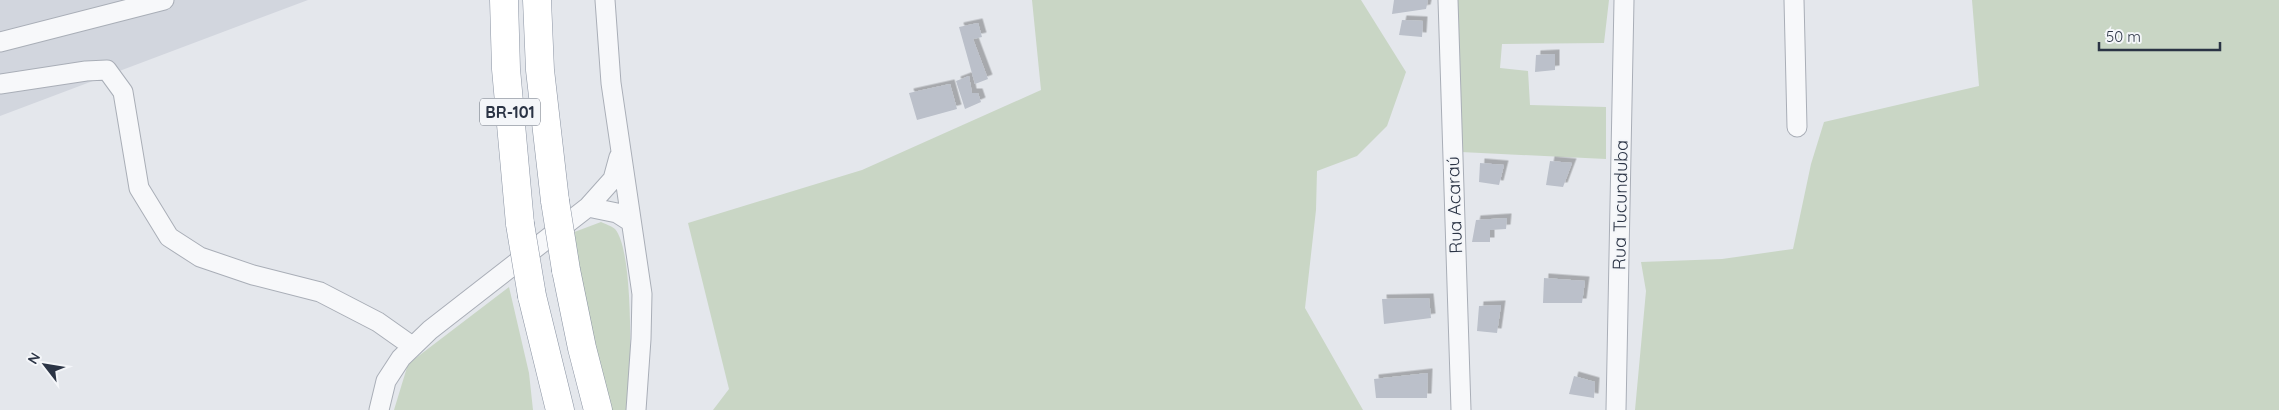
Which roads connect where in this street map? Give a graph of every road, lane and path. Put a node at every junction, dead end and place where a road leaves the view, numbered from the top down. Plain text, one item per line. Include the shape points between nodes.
1 (164, 0) edge
2 (504, 0) edge
3 (537, 0) edge
4 (605, 0) edge
5 (1448, 0) edge
6 (1624, 0) edge
7 (1794, 0) edge
8 (0, 42) edge
9 (0, 84) edge
10 (1798, 127) dead end
11 (621, 152) junction
12 (588, 207) junction
13 (631, 222) junction
14 (412, 346) junction
15 (555, 402) edge
16 (380, 410) edge
17 (598, 410) edge
18 (636, 410) edge
19 (1460, 410) edge
20 (1616, 410) edge

1 - 8 street
2 - 15 highway, BR-101, bridge via 506,69 520,224
3 - 17 highway, BR-101, bridge via 540,70 566,270
4 - 11 street via 611,83
5 - 19 street, Rua Acaraú
6 - 20 street, Rua Tucunduba
7 - 10 street
9 - 14 street via 86,70 107,70 122,92 139,188 169,237 200,256 253,275 320,292 378,322
11 - 12 street via 613,178
11 - 13 street
12 - 13 street via 612,211
12 - 14 street
13 - 18 street via 642,294
14 - 16 street via 390,372

